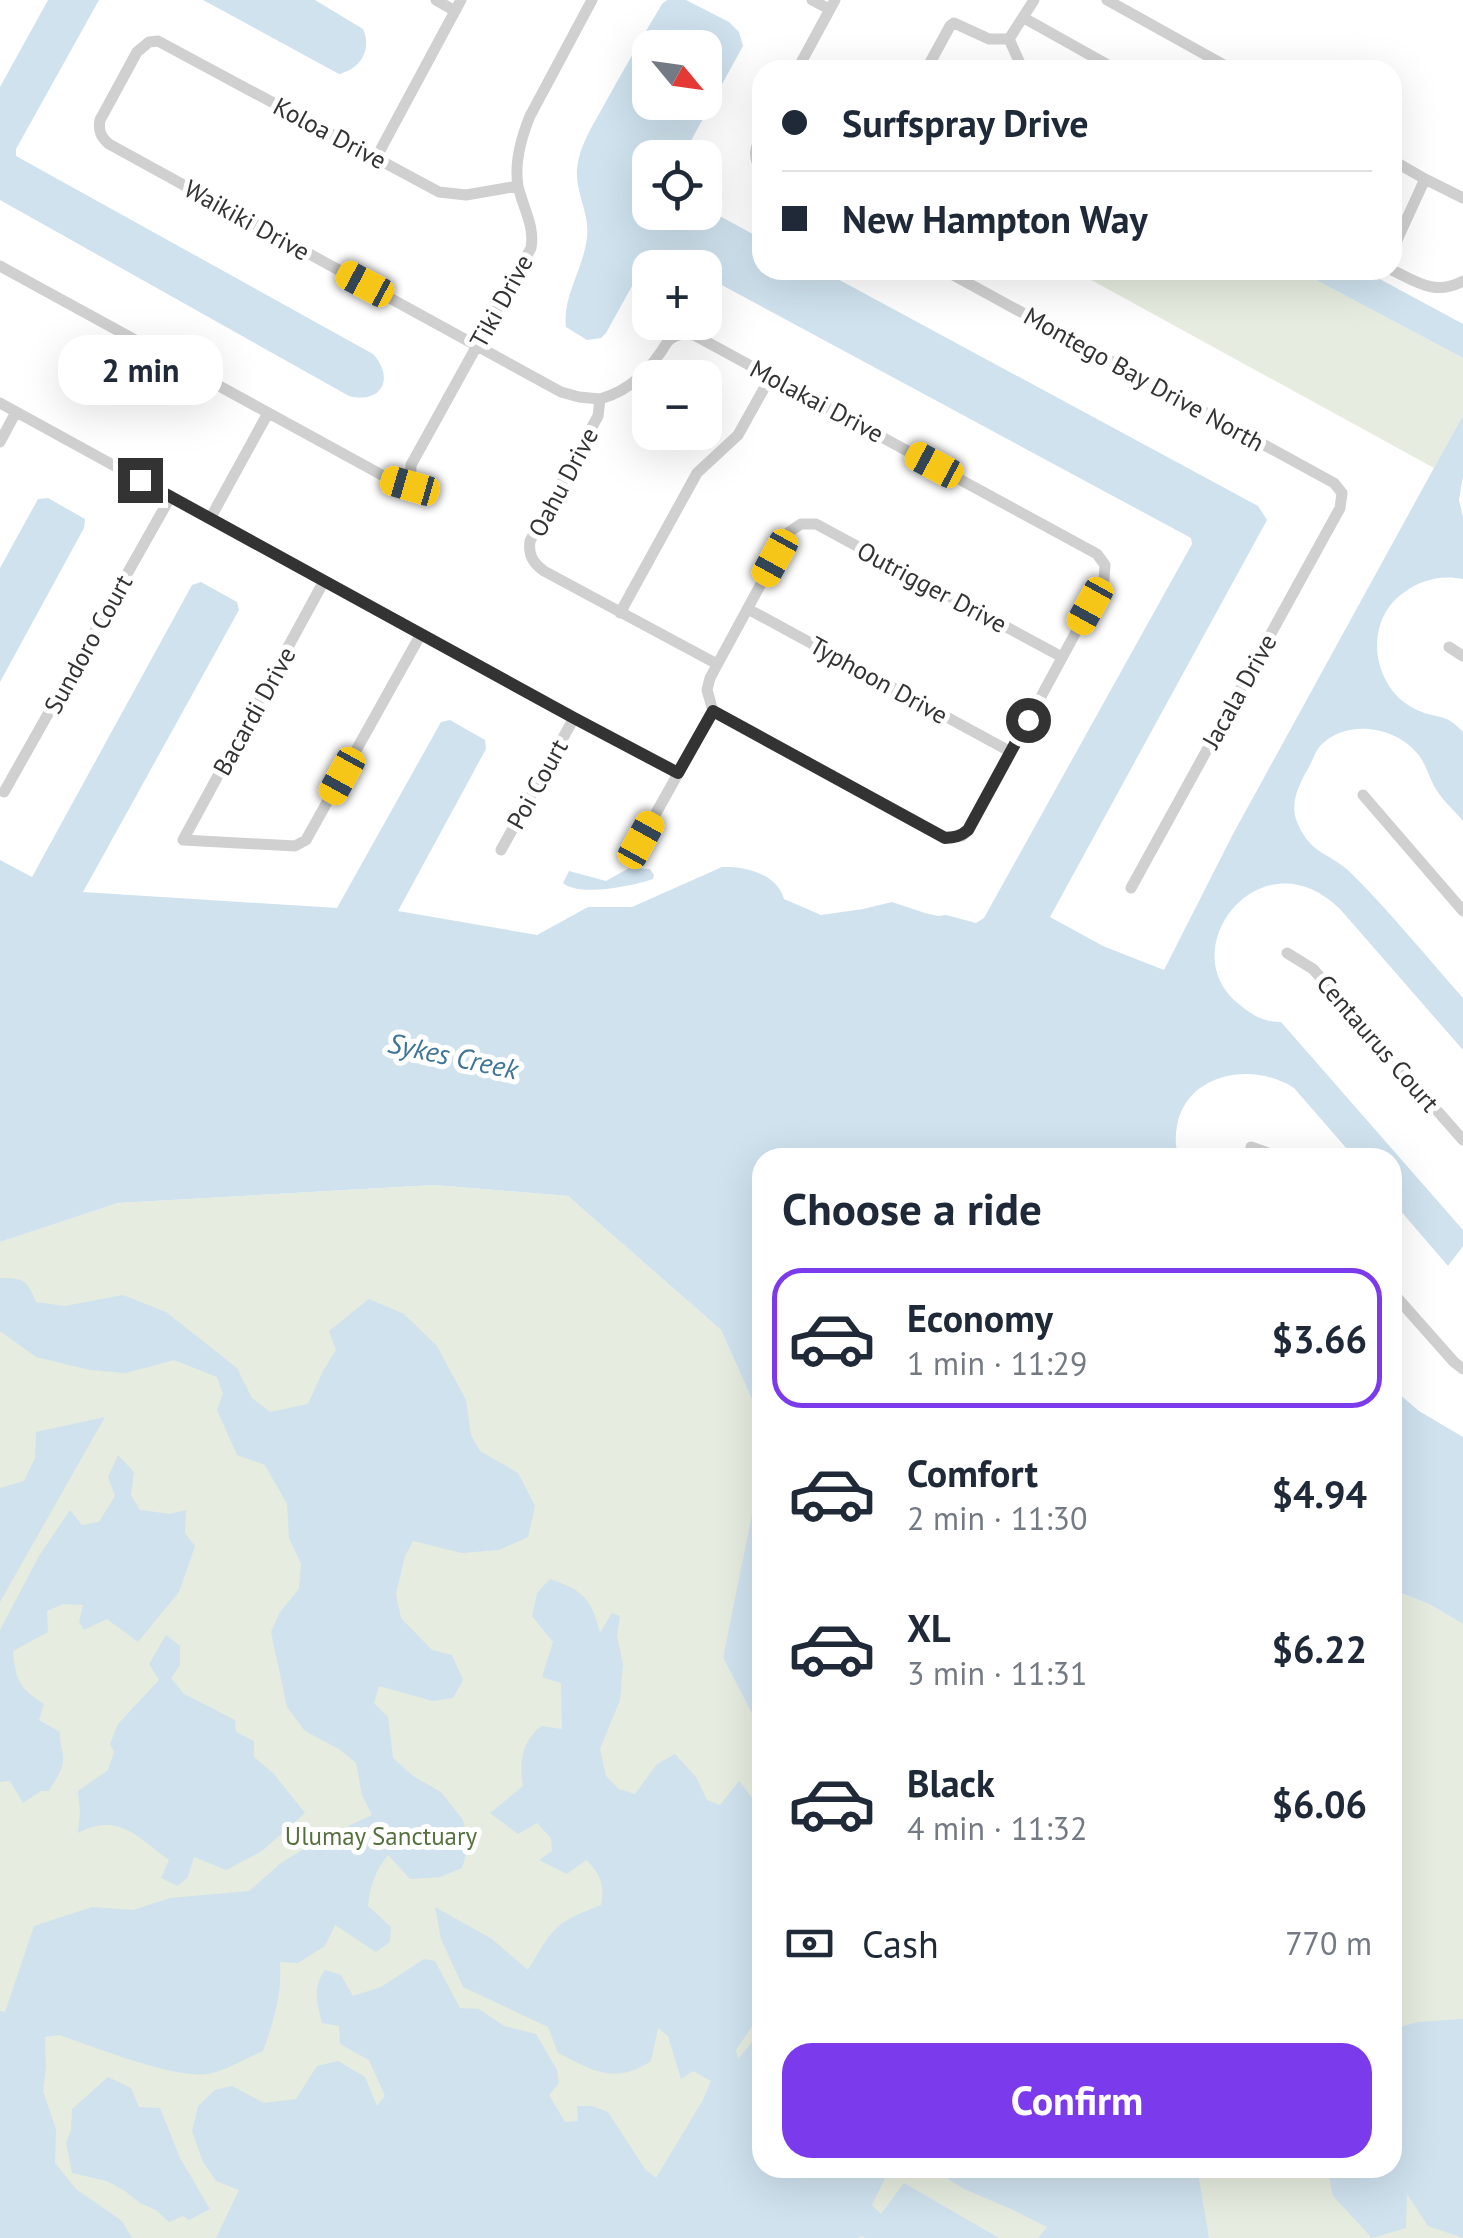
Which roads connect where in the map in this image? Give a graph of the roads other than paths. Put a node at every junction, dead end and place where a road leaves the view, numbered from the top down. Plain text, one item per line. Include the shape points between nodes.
1 (436, 0) edge
2 (592, 0) edge
3 (812, 0) edge
4 (1034, 0) edge
5 (1107, 0) edge
6 (458, 5) edge
7 (832, 5) edge
8 (1024, 18) junction
9 (1008, 39) junction
10 (149, 42) joint
11 (802, 60) edge
12 (931, 60) edge
13 (1019, 60) edge
14 (1098, 60) edge
15 (1215, 60) edge
16 (376, 158) junction
17 (1402, 166) edge
18 (1425, 179) junction
19 (518, 186) junction
20 (1463, 198) edge
21 (1402, 229) edge
22 (0, 266) edge
23 (1402, 275) edge
24 (962, 280) edge
25 (1463, 282) edge
26 (670, 340) edge
27 (703, 340) edge
28 (476, 345) junction
29 (770, 376) junction
30 (600, 398) junction
31 (0, 403) edge
32 (16, 412) junction
33 (268, 413) junction
34 (0, 442) edge
35 (1342, 493) joint
36 (171, 496) junction
37 (211, 517) junction
38 (324, 582) junction
39 (748, 608) junction
40 (620, 613) junction
41 (421, 634) junction
42 (1449, 647) dead end
43 (1463, 656) edge
44 (1062, 657) junction
45 (718, 664) junction
46 (713, 711) junction
47 (574, 718) junction
48 (1011, 752) junction
49 (678, 773) junction
50 (4, 792) dead end
51 (1363, 796) dead end
52 (641, 840) dead end
53 (501, 850) dead end
54 (1132, 888) dead end
55 (1463, 910) edge
56 (1287, 953) dead end
57 (1463, 1140) edge
58 (1402, 1303) edge
59 (1463, 1350) edge
60 (1459, 1365) edge

1 - 6 street
2 - 19 street, Tiki Drive via 530,116 519,150
3 - 7 street
4 - 8 street
5 - 15 street
6 - 16 street
7 - 11 street
8 - 9 street
8 - 14 street
9 - 12 street via 990,39 954,22
9 - 13 street
10 - 16 street, Koloa Drive via 166,44
10 - 28 street, Waikiki Drive via 100,120 108,144
16 - 19 street, Koloa Drive via 450,195
17 - 18 street
18 - 20 street
18 - 21 street
19 - 28 street, Tiki Drive via 533,236 530,248
22 - 33 street
23 - 25 street via 1429,288
24 - 35 street, Montego Bay Drive North
26 - 30 street, Oahu Drive via 646,372
27 - 29 street, Molakai Drive
28 - 30 street, Waikiki Drive via 561,392
28 - 33 street, Tiki Drive via 410,465 410,486
29 - 40 street via 738,435 697,472
29 - 44 street, Molakai Drive via 1097,554 1104,580
30 - 40 street, Oahu Drive via 598,416 529,552 544,571
31 - 32 street
32 - 34 street
32 - 36 street
33 - 37 street
35 - 54 street, Jacala Drive via 1340,508
36 - 37 street
36 - 50 street, Sundoro Court
37 - 38 street
38 - 41 street
38 - 41 street, Bacardi Drive via 183,840 294,846 306,840
39 - 44 street, Outrigger Drive via 789,532 816,524
39 - 45 street
39 - 48 street, Typhoon Drive
40 - 45 street
41 - 47 street
42 - 43 street
44 - 48 street
45 - 46 street via 706,690
46 - 48 street via 945,838 968,830
46 - 49 street
47 - 49 street
47 - 53 street, Poi Court
49 - 52 street
51 - 55 street
56 - 57 street, Centaurus Court via 1313,969
58 - 60 street
59 - 60 street

